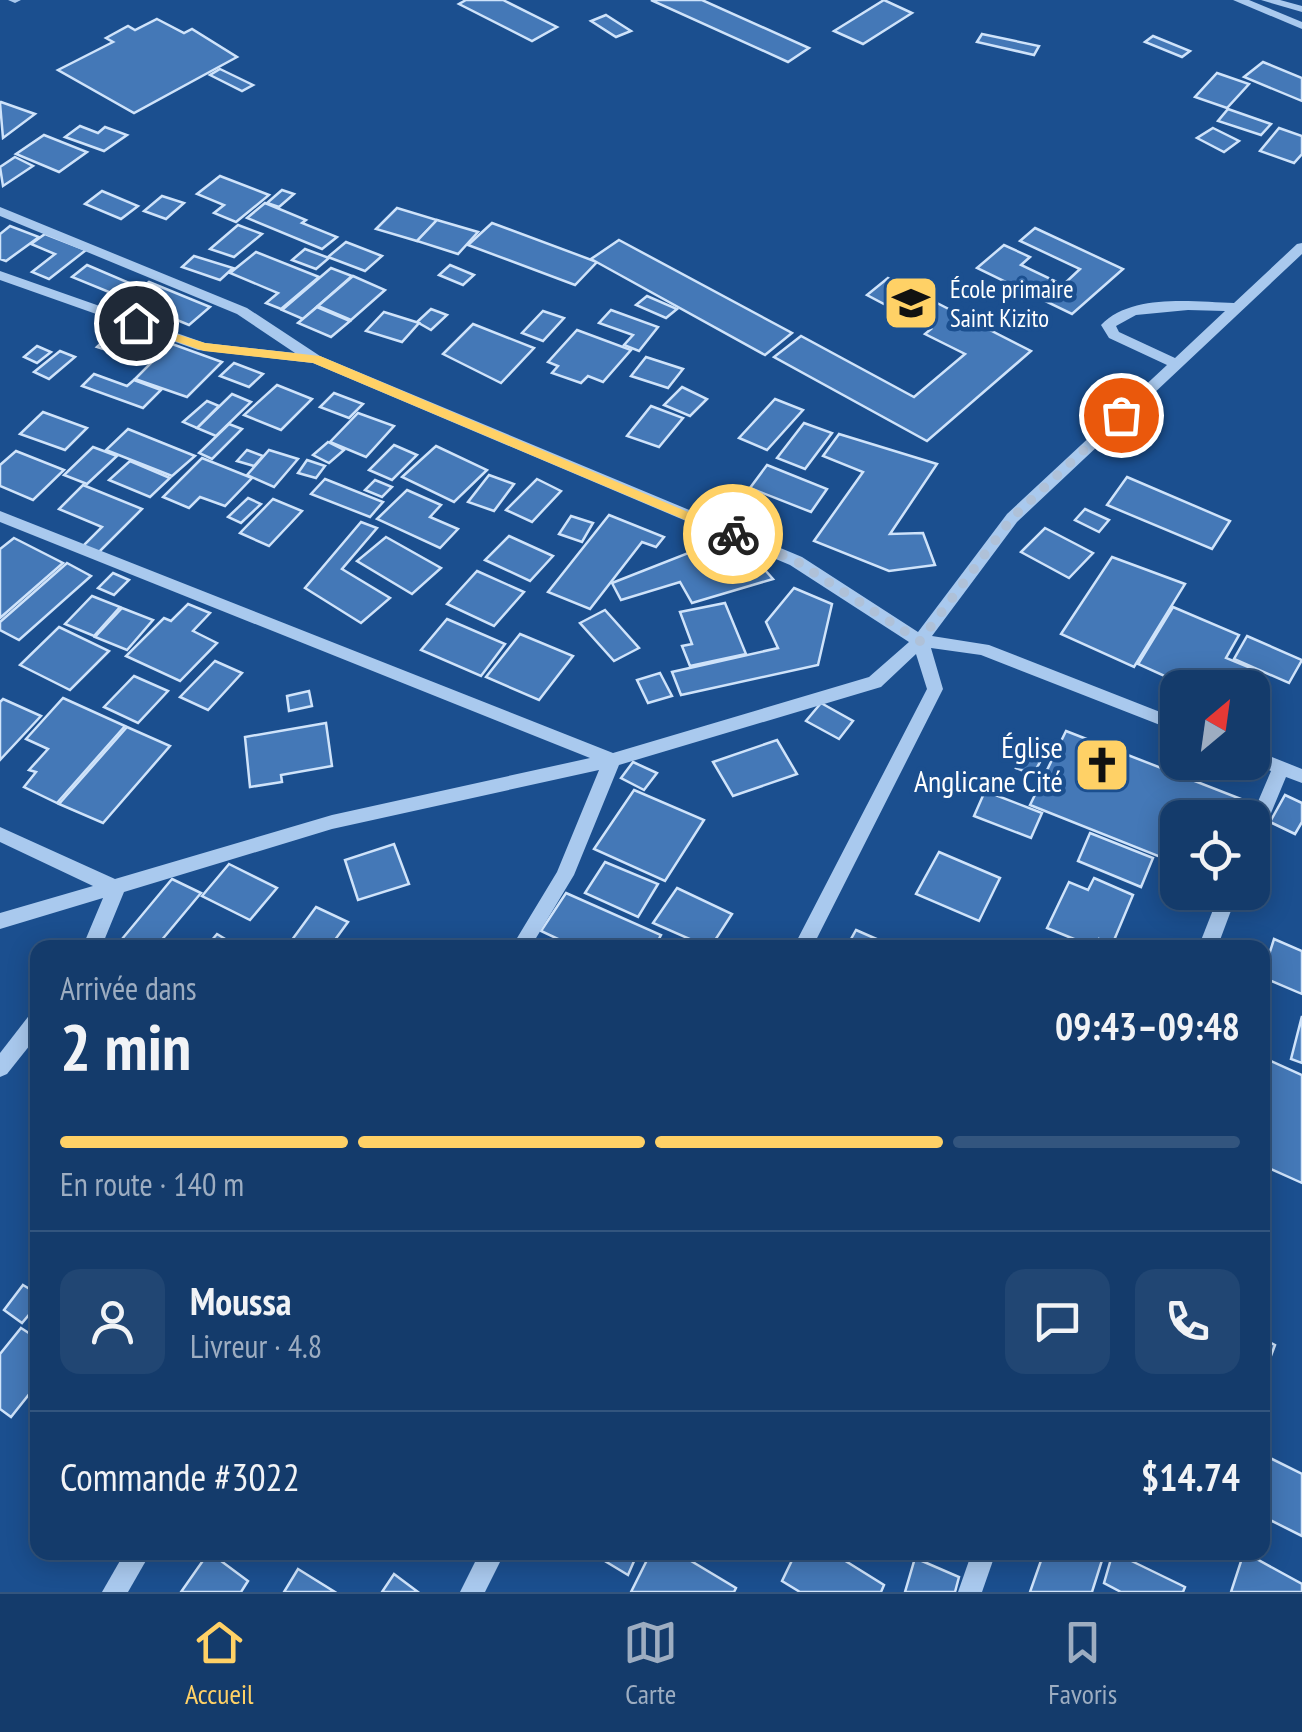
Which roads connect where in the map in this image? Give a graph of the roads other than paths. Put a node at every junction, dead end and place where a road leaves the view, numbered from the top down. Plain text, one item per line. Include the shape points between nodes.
1 (1238, 0) edge
2 (1268, 0) edge
3 (1302, 8) edge
4 (1302, 26) edge
5 (0, 211) edge
6 (1302, 247) edge
7 (0, 275) edge
8 (1237, 307) junction
9 (316, 360) junction
10 (1176, 364) junction
11 (0, 516) edge
12 (920, 641) junction
13 (1160, 719) edge
14 (612, 760) junction
15 (1270, 763) edge
16 (1282, 767) junction
17 (1302, 776) edge
18 (1268, 800) edge
19 (0, 834) edge
20 (116, 888) junction
21 (1223, 910) edge
22 (0, 921) edge
23 (93, 940) edge
24 (525, 940) edge
25 (806, 940) edge
26 (1210, 940) edge
27 (30, 1029) edge
28 (0, 1068) edge
29 (134, 1560) edge
30 (488, 1560) edge
31 (981, 1560) edge
32 (114, 1592) edge
33 (472, 1592) edge
34 (970, 1592) edge

1 - 4 street
2 - 3 street
5 - 9 street via 242,312
6 - 8 street
7 - 9 street via 204,347
8 - 10 street
8 - 10 street via 1157,307 1115,316 1108,325 1114,335
9 - 12 street via 796,561
10 - 12 street via 1012,518
11 - 14 street
12 - 13 street via 983,649
12 - 14 street via 875,682
12 - 25 street via 934,688
14 - 20 street via 332,822
14 - 24 street via 565,875
15 - 16 street
16 - 17 street
16 - 18 street
19 - 20 street
20 - 22 street
20 - 23 street
21 - 26 street
27 - 28 street
29 - 32 street
30 - 33 street
31 - 34 street

